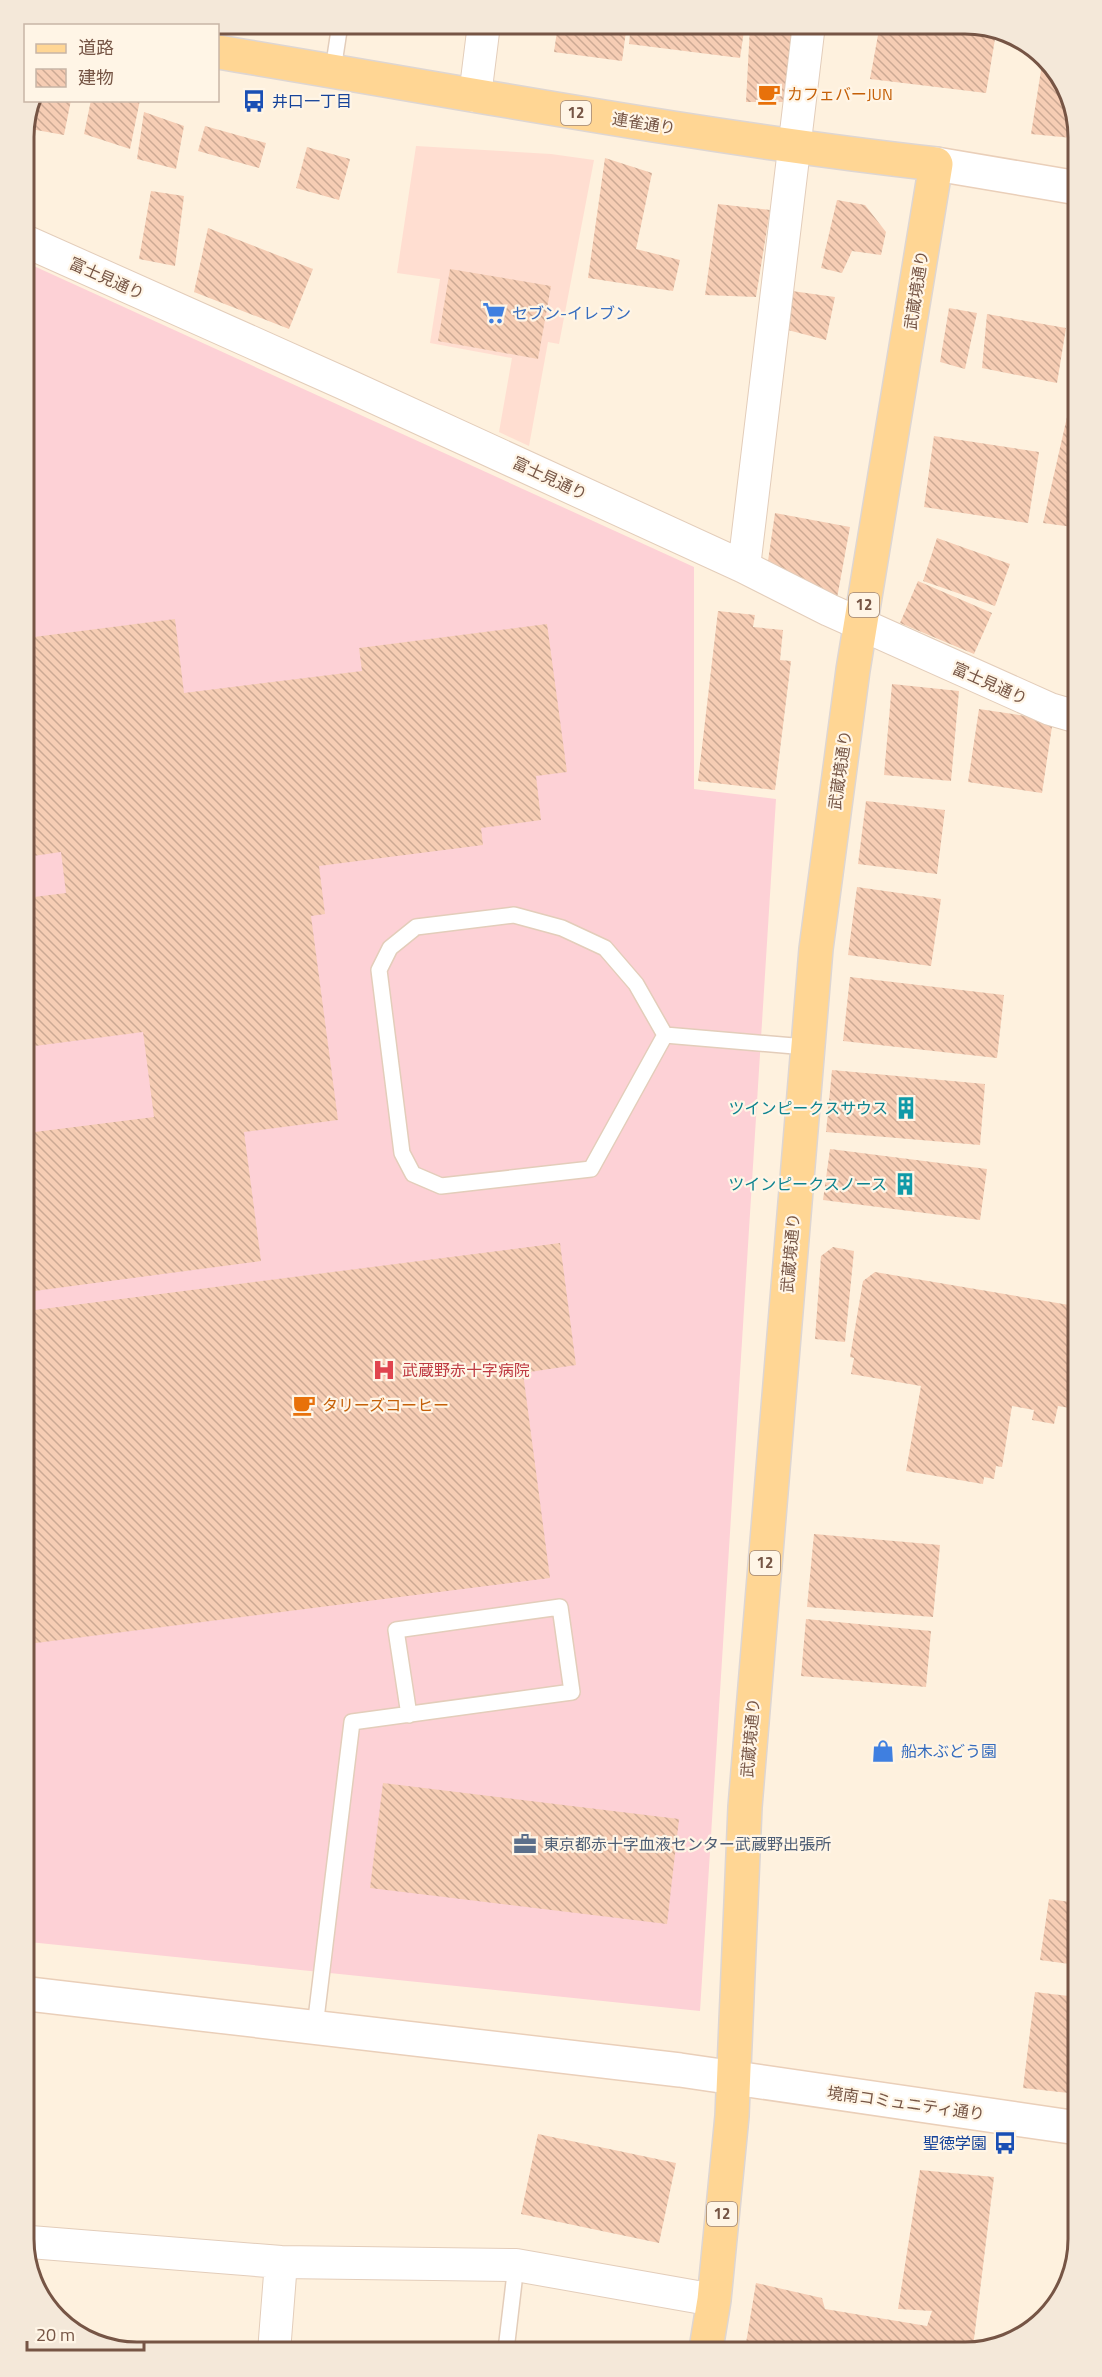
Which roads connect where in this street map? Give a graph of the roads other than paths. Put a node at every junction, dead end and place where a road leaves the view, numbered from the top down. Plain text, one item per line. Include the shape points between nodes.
1 (338, 34) edge
2 (483, 34) edge
3 (808, 35) edge
4 (219, 52) edge
5 (333, 70) junction
6 (475, 96) junction
7 (795, 148) junction
8 (936, 164) junction
9 (1068, 187) edge
10 (35, 245) edge
11 (744, 567) junction
12 (861, 625) junction
13 (1068, 714) edge
14 (665, 1035) junction
15 (806, 1047) junction
16 (409, 1715) junction
17 (34, 1995) edge
18 (315, 2027) junction
19 (734, 2078) junction
20 (1068, 2127) edge
21 (34, 2242) edge
22 (281, 2262) junction
23 (516, 2265) junction
24 (714, 2300) junction
25 (275, 2342) edge
26 (507, 2342) edge
27 (707, 2342) edge

1 - 5 lane
2 - 6 street
3 - 7 street
4 - 5 main road, 連雀通り / 12
5 - 6 main road, 連雀通り / 12
6 - 7 main road, 連雀通り / 12
7 - 8 main road, 連雀通り / 12
7 - 11 street
8 - 9 street, 連雀通り
8 - 12 main road, 武蔵境通り / 12
10 - 11 street, 富士見通り
11 - 12 street, 富士見通り
12 - 13 street, 富士見通り
12 - 15 main road, 武蔵境通り / 12 via 817,938
14 - 14 lane via 591,1169 441,1186 413,1174 402,1153 379,970 390,948 416,927 514,915 562,928 605,948 636,984
14 - 15 lane
15 - 19 main road, 武蔵境通り / 12 via 745,1808
16 - 16 lane via 396,1630 560,1607 572,1692
16 - 18 lane via 352,1722
17 - 18 street, 境南コミュニティ通り
18 - 19 street, 境南コミュニティ通り
19 - 20 street, 境南コミュニティ通り
19 - 24 main road, 武蔵境通り / 12
21 - 22 street
22 - 23 street
22 - 25 street
23 - 24 street
23 - 26 lane
24 - 27 main road, 武蔵境通り / 12

